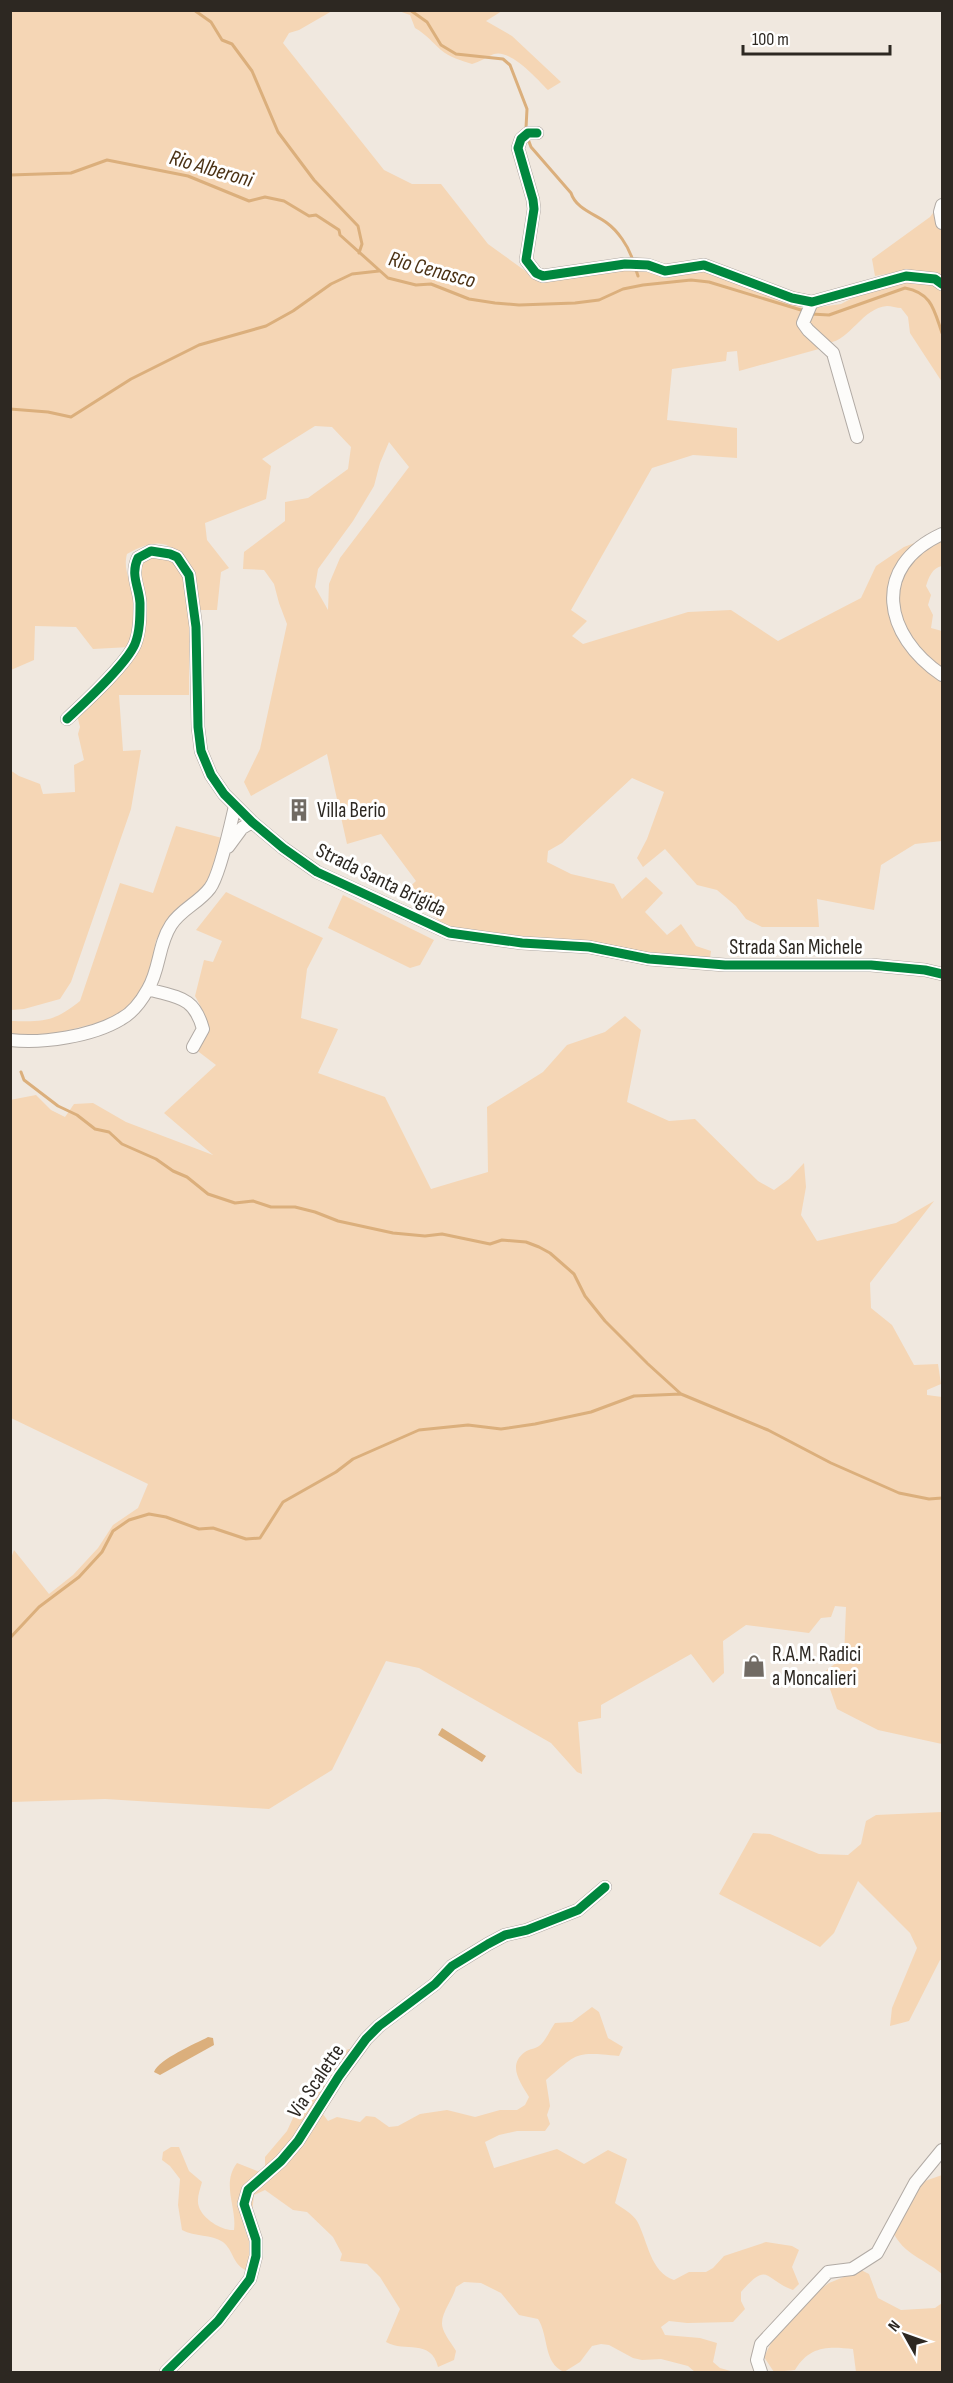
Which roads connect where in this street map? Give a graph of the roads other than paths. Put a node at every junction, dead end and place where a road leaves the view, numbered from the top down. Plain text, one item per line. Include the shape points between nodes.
1 (537, 133) dead end
2 (942, 205) edge
3 (942, 223) edge
4 (942, 284) edge
5 (812, 302) junction
6 (857, 437) dead end
7 (942, 534) edge
8 (942, 675) edge
9 (67, 719) dead end
10 (235, 806) junction
11 (252, 822) junction
12 (221, 857) junction
13 (649, 959) joint
14 (942, 974) edge
15 (148, 990) junction
16 (10, 1040) edge
17 (193, 1047) dead end
18 (605, 1887) dead end
19 (942, 2150) edge
20 (166, 2373) edge
21 (761, 2373) edge

1 - 5 street via 528,133 518,148 534,209 526,260 536,273 559,275 625,264 665,270 704,265
2 - 3 street
4 - 5 street via 934,279 906,276
5 - 6 street via 804,323 833,353
7 - 8 street via 917,550 900,570 892,596 895,617 908,646
9 - 10 street, Strada Santa Brigida via 95,692 136,641 140,598 133,573 138,558 151,551 177,557 186,568 193,596 201,751 211,775
10 - 11 street, Strada Santa Brigida
10 - 12 street
11 - 12 street via 242,828
11 - 13 street, Strada Santa Brigida via 316,872 449,933 589,947
12 - 15 street via 210,889 181,911 164,938
13 - 14 street, Strada San Michele via 725,965 871,965
15 - 16 street via 132,1011 112,1024 57,1039
15 - 17 street via 184,1000 198,1012 202,1029
18 - 20 street, Via Scalette via 578,1910 506,1935 452,1966 366,2039 298,2141 248,2190 244,2204 256,2240 250,2279 218,2321
19 - 21 street via 915,2183 877,2253 852,2269 828,2272 761,2344

